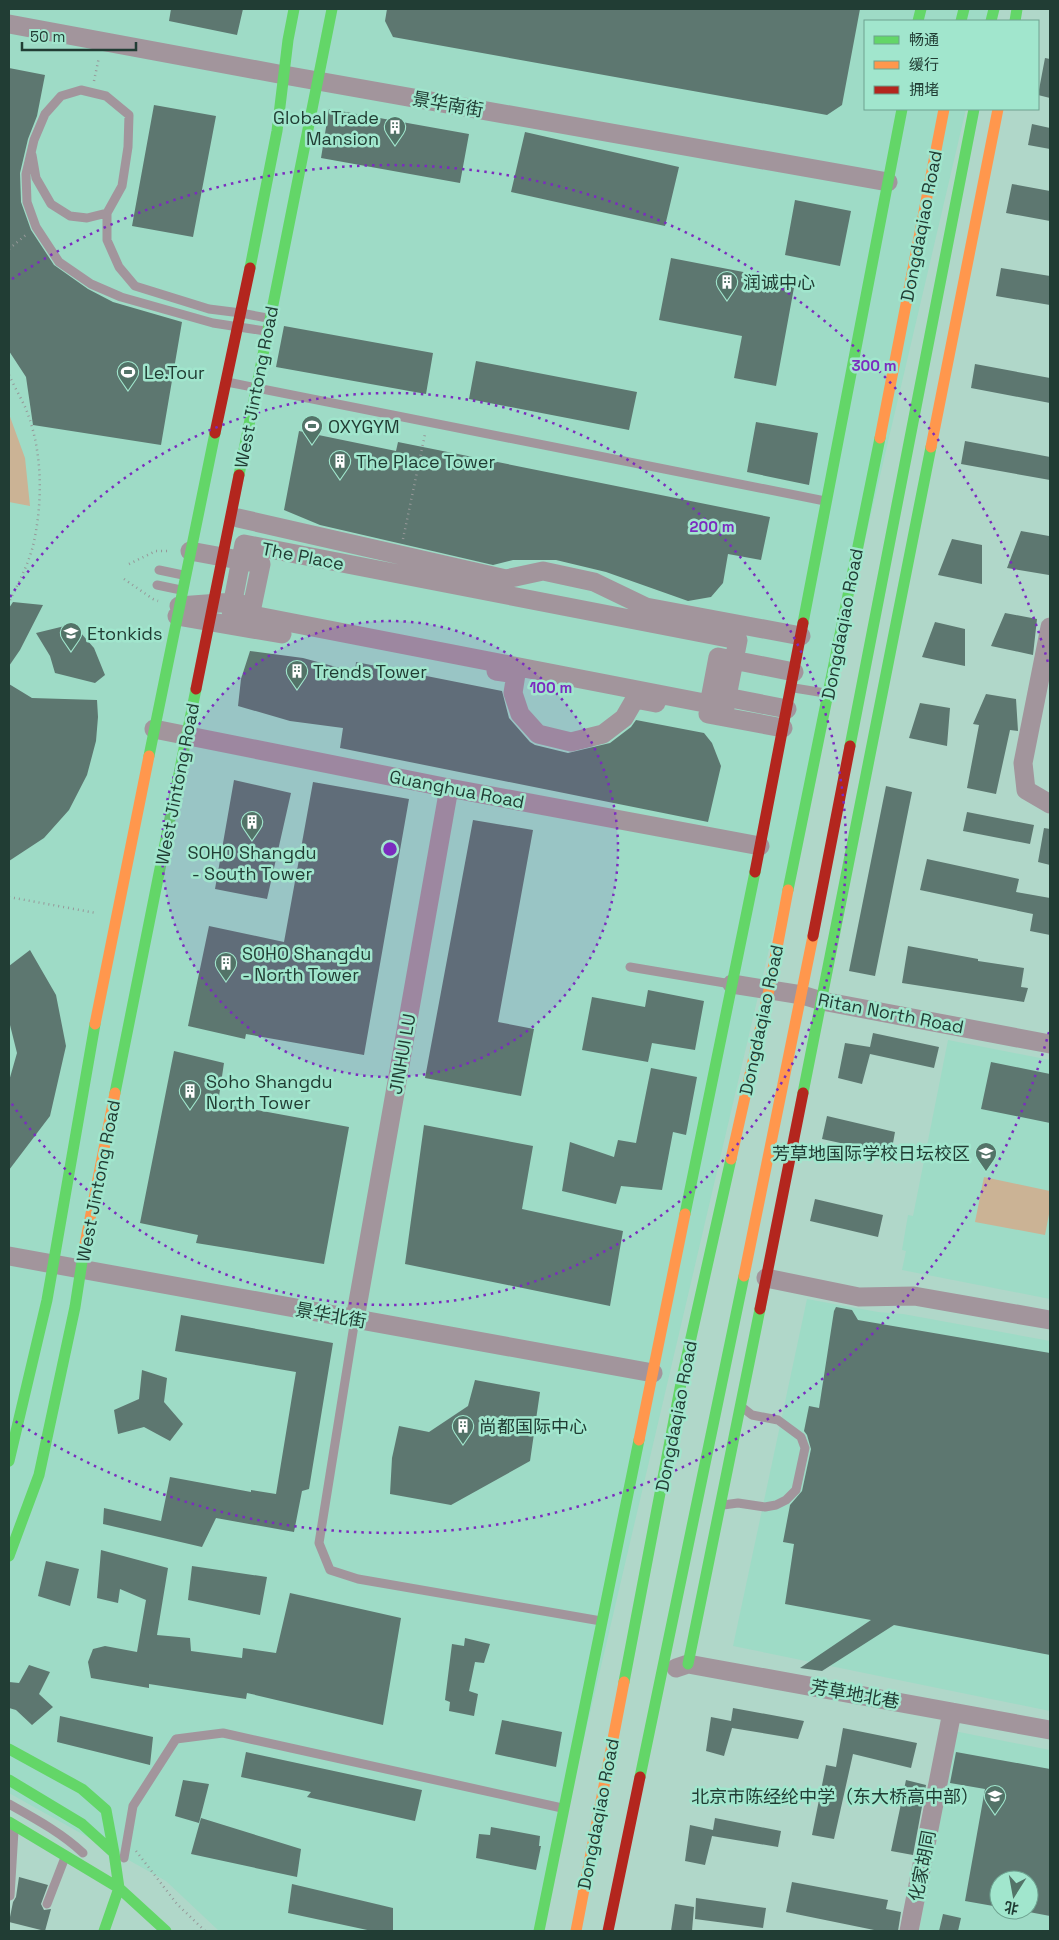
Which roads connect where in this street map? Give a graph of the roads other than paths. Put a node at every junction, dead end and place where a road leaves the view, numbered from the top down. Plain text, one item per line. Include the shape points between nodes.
1 (294, 9) edge
2 (332, 9) edge
3 (9, 24) edge
4 (284, 75) junction
5 (317, 81) junction
6 (902, 110) edge
7 (944, 110) edge
8 (974, 110) edge
9 (998, 110) edge
10 (31, 153) junction
11 (888, 182) junction
12 (107, 213) junction
13 (241, 312) junction
14 (270, 319) junction
15 (238, 326) junction
16 (267, 332) junction
17 (225, 381) junction
18 (256, 388) junction
19 (828, 502) junction
20 (238, 518) dead end
21 (190, 551) junction
22 (222, 557) junction
23 (241, 560) junction
24 (159, 570) dead end
25 (185, 576) junction
26 (157, 585) dead end
27 (233, 602) junction
28 (213, 603) junction
29 (180, 604) junction
30 (209, 622) junction
31 (1050, 627) edge
32 (801, 636) junction
33 (734, 661) junction
34 (792, 680) junction
35 (829, 693) junction
36 (727, 697) junction
37 (787, 709) junction
38 (783, 728) junction
39 (154, 730) junction
40 (186, 736) junction
41 (449, 788) junction
42 (1050, 804) edge
43 (760, 846) junction
44 (630, 967) dead end
45 (732, 984) junction
46 (768, 990) junction
47 (802, 995) junction
48 (822, 1001) junction
49 (1050, 1044) edge
50 (715, 1230) junction
51 (702, 1241) dead end
52 (689, 1253) dead end
53 (9, 1256) edge
54 (53, 1264) junction
55 (675, 1265) junction
56 (81, 1269) junction
57 (766, 1278) junction
58 (355, 1319) junction
59 (1050, 1320) edge
60 (654, 1373) junction
61 (740, 1407) junction
62 (9, 1461) edge
63 (720, 1505) junction
64 (9, 1556) edge
65 (601, 1621) junction
66 (688, 1664) junction
67 (661, 1674) junction
68 (952, 1712) junction
69 (1050, 1730) edge
70 (9, 1749) edge
71 (9, 1780) edge
72 (9, 1804) edge
73 (564, 1808) junction
74 (12, 1824) edge
75 (114, 1853) junction
76 (66, 1856) junction
77 (119, 1888) junction
78 (10, 1896) edge
79 (47, 1904) dead end
80 (104, 1931) edge
81 (166, 1931) edge
82 (539, 1931) edge
83 (576, 1931) edge
84 (608, 1931) edge
85 (909, 1931) edge

1 - 4 main road, West Jintong Road
2 - 5 main road, West Jintong Road
3 - 4 street, 景华南街
4 - 5 street, 景华南街
4 - 13 main road, West Jintong Road via 277,131
5 - 11 street, 景华南街
5 - 14 main road, West Jintong Road
6 - 11 main road
7 - 35 main road, Dongdaqiao Road
8 - 47 main road, Dongdaqiao Road
9 - 48 main road
10 - 12 lane via 36,178 51,204 70,216 87,218
10 - 12 lane via 45,114 61,96 81,90 106,96 128,115 128,147 122,186
10 - 15 lane via 26,174 27,202 36,227 59,262 91,284 130,300 213,323
11 - 19 main road
12 - 13 lane via 107,240 119,267 135,286 209,309
13 - 14 lane
13 - 15 main road, West Jintong Road
14 - 16 main road, West Jintong Road
15 - 16 lane
15 - 17 main road, West Jintong Road
16 - 18 main road, West Jintong Road
17 - 18 lane
17 - 21 main road, West Jintong Road
18 - 19 lane
18 - 22 main road, West Jintong Road
19 - 32 main road
20 - 32 street via 506,579 543,571 594,582 646,607
21 - 22 street
21 - 25 main road, West Jintong Road
22 - 23 street
22 - 28 main road, West Jintong Road
23 - 27 street, The Place
23 - 33 street, The Place via 244,544 738,640
24 - 25 lane
25 - 29 main road, West Jintong Road
26 - 29 lane
27 - 28 street
27 - 36 street via 231,612 725,707
28 - 29 street
28 - 30 main road, West Jintong Road
29 - 30 street
29 - 39 main road, West Jintong Road
30 - 38 street via 516,674 513,693 520,714 538,734 571,742 603,734 624,718 635,699
30 - 40 main road, West Jintong Road
31 - 42 street via 1023,763 1026,790
32 - 34 main road
33 - 34 street
33 - 36 street, The Place
34 - 35 lane
34 - 37 main road
35 - 46 main road, Dongdaqiao Road
36 - 37 street
37 - 38 main road
38 - 43 main road
39 - 40 street, Guanghua Road
39 - 54 main road, West Jintong Road via 92,1040
40 - 41 street, Guanghua Road
40 - 56 main road, West Jintong Road
41 - 43 street, Guanghua Road
41 - 58 street, JINHUI LU
43 - 45 main road
44 - 45 lane
45 - 46 street, Ritan North Road
45 - 55 main road
46 - 47 street, Ritan North Road
46 - 50 main road, Dongdaqiao Road
47 - 48 street, Ritan North Road
47 - 67 main road, Dongdaqiao Road
48 - 49 street, Ritan North Road
48 - 57 main road
50 - 51 main road
50 - 83 main road, Dongdaqiao Road via 682,1378
52 - 55 main road
53 - 54 street, 景华北街
54 - 56 street, 景华北街
54 - 62 main road, West Jintong Road
55 - 60 main road
56 - 58 street, 景华北街
56 - 64 main road, West Jintong Road via 39,1475
57 - 59 street via 860,1297 914,1296
57 - 61 main road
58 - 60 street, 景华北街
58 - 65 lane via 320,1543 330,1570 358,1579
60 - 65 main road
61 - 63 main road
61 - 63 lane via 752,1415 778,1420 801,1438 804,1448 796,1490 776,1505
63 - 66 main road
65 - 73 main road
66 - 67 street
66 - 68 street, 芳草地北巷
67 - 84 main road, Dongdaqiao Road
68 - 69 street, 芳草地北巷
68 - 85 street, 化家胡同
70 - 75 main road via 82,1789 106,1810
71 - 75 main road via 82,1824
72 - 77 lane via 75,1846
73 - 77 lane via 223,1733 176,1739 133,1806
73 - 82 main road
74 - 76 main road
74 - 78 lane
75 - 77 main road
76 - 77 main road
76 - 79 lane
77 - 80 main road
77 - 81 main road

